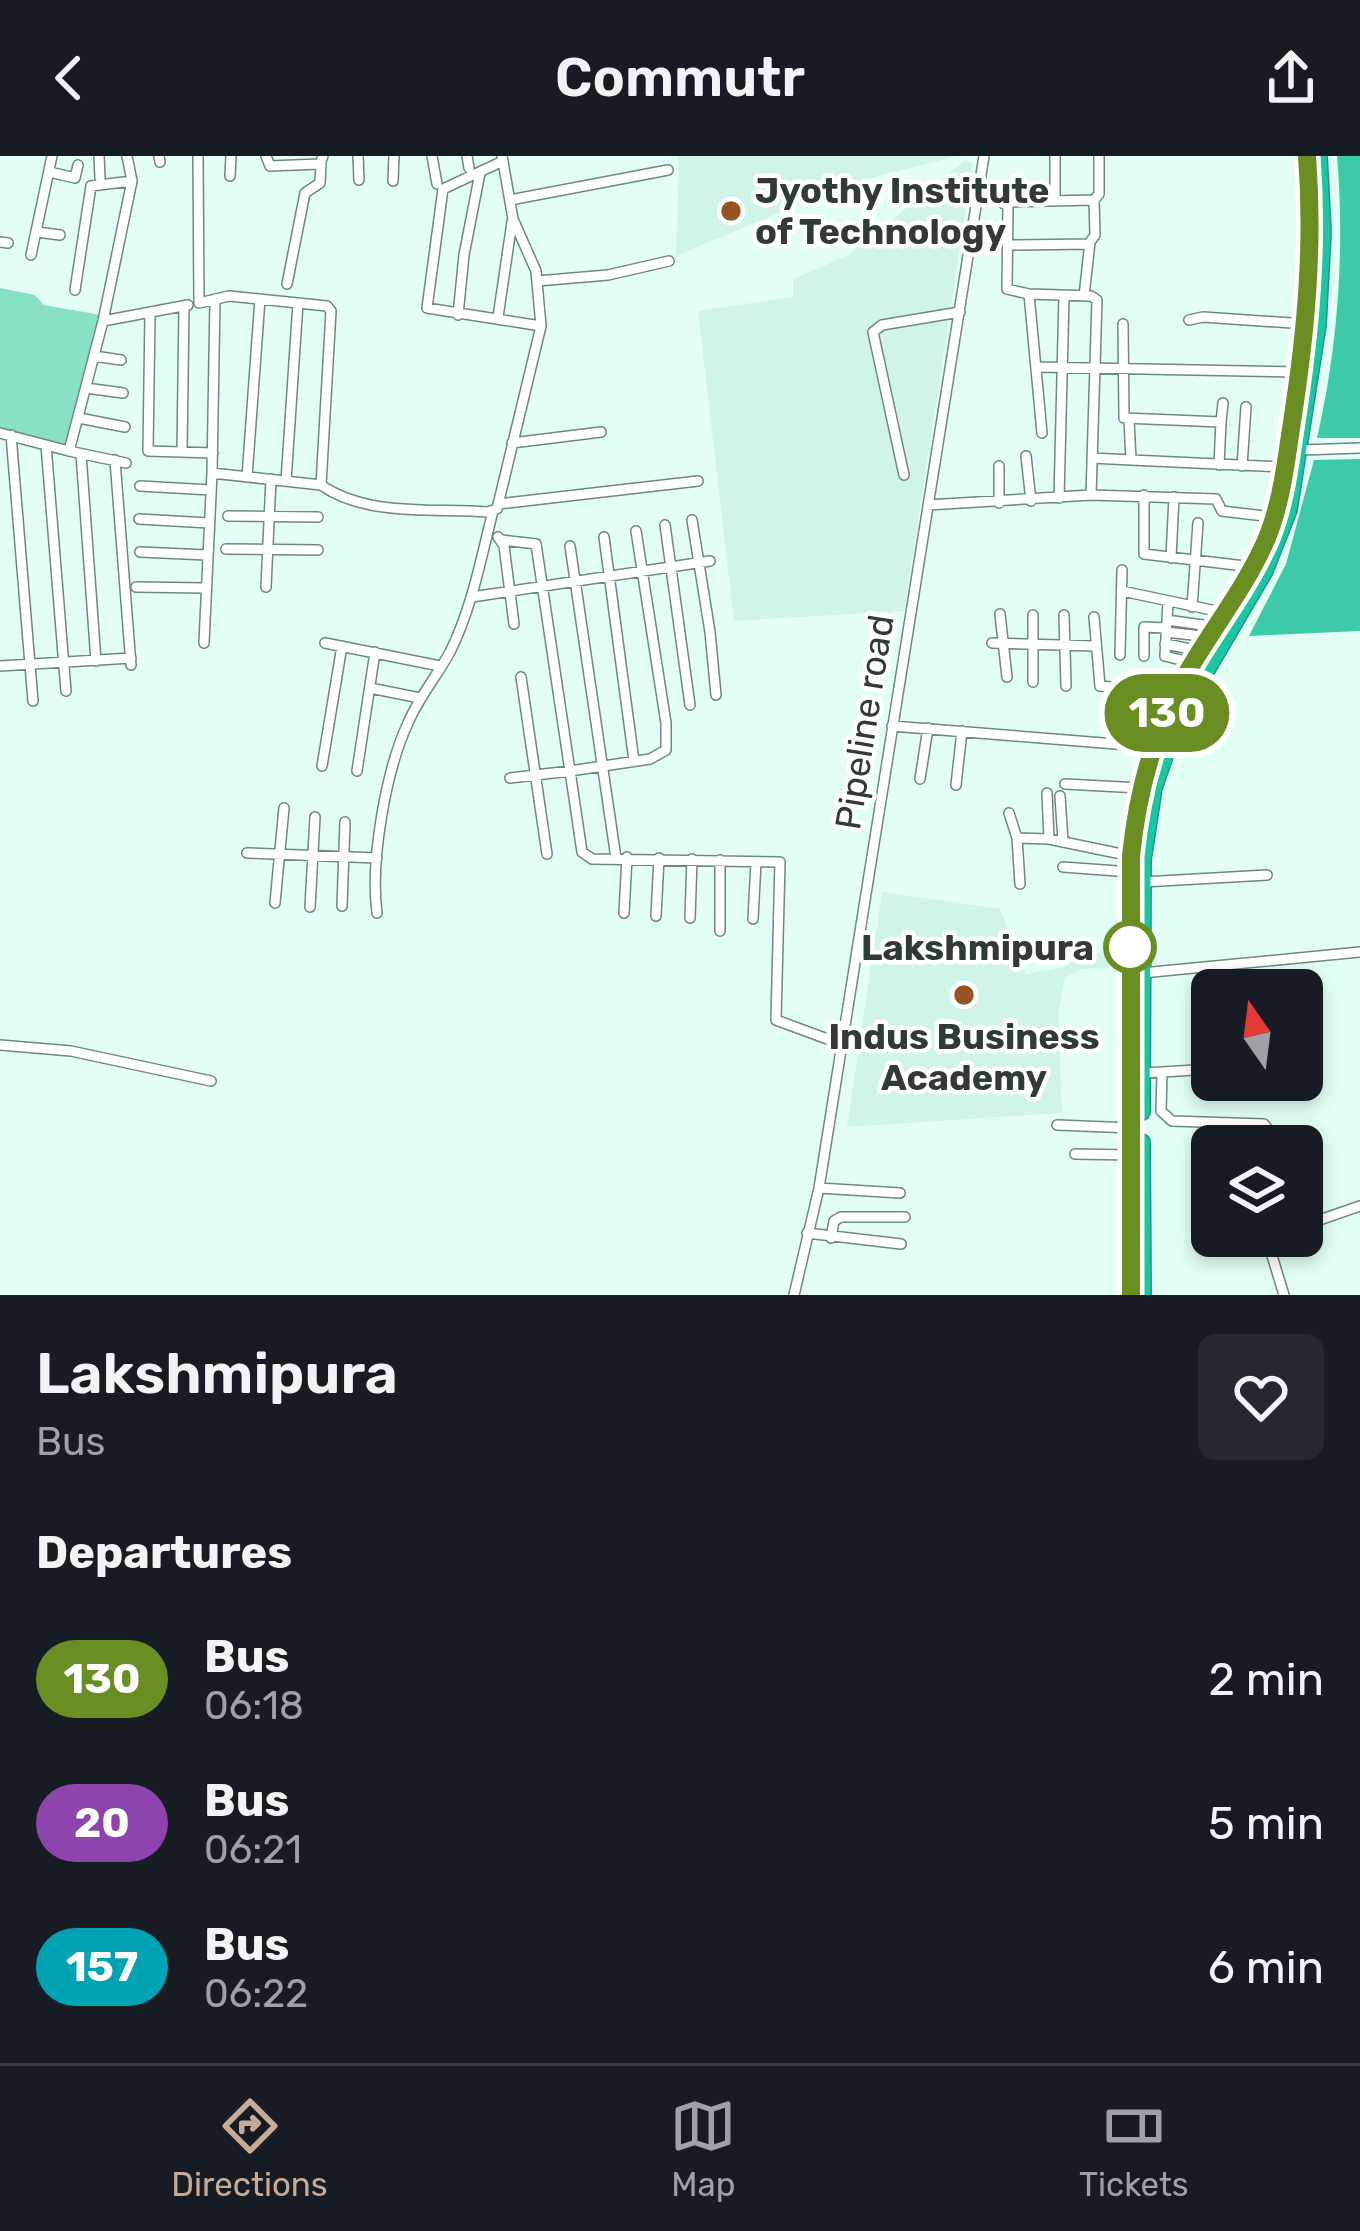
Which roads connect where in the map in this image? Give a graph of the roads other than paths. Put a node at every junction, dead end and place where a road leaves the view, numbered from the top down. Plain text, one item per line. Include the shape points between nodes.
1 (52, 156) edge
2 (98, 156) edge
3 (127, 156) edge
4 (199, 156) edge
5 (231, 156) edge
6 (266, 156) edge
7 (358, 156) edge
8 (394, 156) edge
9 (432, 156) edge
10 (984, 156) edge
11 (1055, 156) edge
12 (1099, 156) edge
13 (1307, 156) edge
14 (1319, 156) edge
15 (502, 158) edge
16 (322, 159) edge
17 (292, 160) edge
18 (78, 165) dead end
19 (472, 166) edge
20 (668, 170) dead end
21 (50, 172) junction
22 (230, 176) dead end
23 (100, 178) dead end
24 (359, 180) dead end
25 (132, 181) junction
26 (393, 181) dead end
27 (436, 184) dead end
28 (979, 190) junction
29 (510, 200) junction
30 (1094, 200) junction
31 (1055, 201) junction
32 (1008, 206) junction
33 (513, 219) junction
34 (38, 232) junction
35 (60, 235) dead end
36 (1090, 244) junction
37 (1007, 245) junction
38 (31, 255) dead end
39 (669, 261) dead end
40 (537, 281) junction
41 (287, 284) dead end
42 (75, 290) dead end
43 (1029, 294) junction
44 (1064, 296) junction
45 (1084, 296) junction
46 (215, 299) junction
47 (260, 299) junction
48 (199, 303) junction
49 (298, 303) junction
50 (184, 306) junction
51 (960, 312) junction
52 (150, 313) junction
53 (458, 315) junction
54 (498, 317) junction
55 (103, 320) junction
56 (1189, 320) dead end
57 (1123, 324) dead end
58 (1307, 324) junction
59 (542, 326) junction
60 (94, 356) junction
61 (121, 360) dead end
62 (1037, 367) junction
63 (1065, 367) junction
64 (1096, 367) junction
65 (1123, 367) junction
66 (1300, 372) junction
67 (86, 388) junction
68 (123, 394) dead end
69 (1223, 403) dead end
70 (1246, 407) dead end
71 (79, 418) junction
72 (1129, 420) junction
73 (1221, 422) junction
74 (125, 427) dead end
75 (601, 432) dead end
76 (5, 434) edge
77 (1042, 434) dead end
78 (512, 443) junction
79 (46, 445) junction
80 (1360, 448) edge
81 (1301, 450) junction
82 (182, 452) junction
83 (75, 453) junction
84 (212, 453) junction
85 (1026, 456) dead end
86 (1092, 458) junction
87 (1131, 460) junction
88 (1219, 465) junction
89 (999, 466) dead end
90 (1242, 466) junction
91 (1286, 467) junction
92 (212, 473) junction
93 (904, 475) dead end
94 (247, 477) junction
95 (271, 479) junction
96 (286, 481) junction
97 (698, 481) dead end
98 (321, 485) junction
99 (140, 486) dead end
100 (211, 490) junction
101 (1091, 495) junction
102 (1144, 495) junction
103 (1174, 496) junction
104 (1059, 498) junction
105 (1031, 501) junction
106 (999, 503) junction
107 (928, 505) junction
108 (495, 508) junction
109 (228, 516) dead end
110 (270, 517) junction
111 (318, 517) dead end
112 (1274, 517) junction
113 (139, 519) dead end
114 (692, 520) dead end
115 (209, 523) junction
116 (1198, 523) dead end
117 (664, 525) dead end
118 (488, 530) junction
119 (636, 531) dead end
120 (604, 537) dead end
121 (502, 539) junction
122 (570, 546) dead end
123 (226, 549) dead end
124 (270, 549) junction
125 (318, 550) dead end
126 (140, 552) dead end
127 (206, 555) junction
128 (1171, 558) junction
129 (1196, 560) junction
130 (705, 562) junction
131 (669, 567) junction
132 (1253, 567) junction
133 (1121, 569) dead end
134 (643, 571) junction
135 (610, 576) junction
136 (575, 581) junction
137 (136, 586) dead end
138 (542, 586) junction
139 (266, 587) dead end
140 (204, 588) junction
141 (510, 591) junction
142 (1122, 591) junction
143 (1245, 593) junction
144 (472, 597) junction
145 (1168, 602) junction
146 (1192, 608) junction
147 (1000, 614) dead end
148 (1064, 615) dead end
149 (1033, 616) dead end
150 (1094, 617) dead end
151 (514, 624) dead end
152 (1166, 631) junction
153 (1209, 638) junction
154 (204, 643) dead end
155 (325, 643) dead end
156 (997, 643) junction
157 (1032, 644) junction
158 (1064, 644) junction
159 (342, 646) junction
160 (1095, 646) junction
161 (375, 652) junction
162 (1120, 655) dead end
163 (1144, 656) dead end
164 (96, 661) junction
165 (64, 663) junction
166 (0, 666) edge
167 (30, 666) junction
168 (440, 666) junction
169 (521, 677) dead end
170 (1007, 677) dead end
171 (1033, 682) dead end
172 (1066, 686) dead end
173 (370, 688) junction
174 (65, 692) dead end
175 (1176, 693) junction
176 (716, 694) dead end
177 (420, 698) junction
178 (33, 701) dead end
179 (690, 705) dead end
180 (892, 726) junction
181 (928, 728) junction
182 (962, 730) junction
183 (1153, 747) junction
184 (634, 761) junction
185 (603, 765) junction
186 (322, 766) dead end
187 (357, 770) dead end
188 (571, 771) junction
189 (536, 775) junction
190 (510, 778) dead end
191 (920, 779) dead end
192 (1065, 784) dead end
193 (956, 785) dead end
194 (1140, 788) junction
195 (1047, 794) dead end
196 (1060, 796) dead end
197 (284, 808) dead end
198 (1009, 813) dead end
199 (315, 817) dead end
200 (345, 822) dead end
201 (1016, 838) junction
202 (1048, 839) junction
203 (1063, 841) junction
204 (280, 851) junction
205 (247, 853) dead end
206 (314, 854) junction
207 (548, 854) dead end
208 (344, 857) junction
209 (377, 858) junction
210 (621, 858) junction
211 (659, 858) junction
212 (692, 860) junction
213 (720, 860) junction
214 (756, 862) junction
215 (1063, 867) dead end
216 (1135, 870) junction
217 (1267, 875) dead end
218 (1020, 884) dead end
219 (275, 903) dead end
220 (342, 905) dead end
221 (310, 908) dead end
222 (377, 913) dead end
223 (624, 913) dead end
224 (656, 916) dead end
225 (690, 918) dead end
226 (753, 919) dead end
227 (720, 931) dead end
228 (1360, 952) edge
229 (1142, 974) junction
230 (842, 1044) junction
231 (0, 1045) edge
232 (1191, 1070) edge
233 (1162, 1072) junction
234 (1142, 1073) junction
235 (212, 1081) dead end
236 (1136, 1100) junction
237 (1058, 1125) dead end
238 (1265, 1125) edge
239 (1132, 1128) junction
240 (1075, 1154) dead end
241 (1132, 1155) junction
242 (819, 1188) junction
243 (900, 1193) dead end
244 (1360, 1206) edge
245 (905, 1217) dead end
246 (1323, 1219) edge
247 (807, 1233) junction
248 (831, 1238) junction
249 (901, 1244) dead end
250 (1272, 1257) edge
251 (794, 1295) edge
252 (1131, 1295) edge
253 (1143, 1295) edge
254 (1284, 1295) edge

1 - 21 street
2 - 23 street
3 - 25 street
4 - 48 street
5 - 22 street
6 - 17 street via 270,166
7 - 24 street
8 - 26 street
9 - 27 street
10 - 28 street, Pipeline road
11 - 31 street
12 - 30 street
13 - 58 highway
14 - 81 highway via 1322,272
15 - 19 street
15 - 29 street
16 - 17 street
16 - 41 street via 320,183 305,193
18 - 21 street via 75,178
19 - 53 street
19 - 53 street via 443,189 427,308
20 - 29 street
21 - 34 street
25 - 42 street via 91,186
25 - 55 street
28 - 32 street
28 - 51 street, Pipeline road
29 - 33 street
30 - 31 street
30 - 36 street
31 - 32 street
32 - 37 street
33 - 40 street
33 - 54 street
34 - 35 street
34 - 38 street
36 - 37 street
36 - 45 street
37 - 43 street via 1007,289
39 - 40 street
40 - 59 street
43 - 44 street
43 - 62 street
44 - 45 street
44 - 63 street
45 - 64 street via 1097,300
46 - 47 street
46 - 48 street
46 - 84 street
47 - 49 street
47 - 94 street
48 - 50 street
49 - 96 street
49 - 98 street via 331,311
50 - 52 street
50 - 82 street
51 - 93 street via 873,332
51 - 107 street, Pipeline road
52 - 55 street
52 - 82 street via 148,452
53 - 54 street
54 - 59 street
55 - 60 street
56 - 58 street
57 - 65 street
58 - 66 highway
59 - 78 street
60 - 61 street
60 - 67 street
62 - 63 street
62 - 77 street
63 - 64 street
63 - 104 street
64 - 65 street
64 - 86 street
65 - 66 street
65 - 72 street
66 - 91 highway
67 - 68 street
67 - 71 street
69 - 73 street
70 - 90 street
71 - 74 street
71 - 83 street
72 - 73 street
72 - 87 street
73 - 88 street
75 - 78 street
76 - 79 street
76 - 167 street
78 - 108 street
79 - 83 street
79 - 165 street
80 - 81 street
81 - 143 highway via 1279,543
82 - 84 street
83 - 164 street
83 - 164 street via 120,462 131,662
84 - 92 street
85 - 105 street
86 - 87 street
86 - 101 street
87 - 88 street
88 - 90 street
89 - 106 street
90 - 91 street
91 - 112 highway
92 - 94 street
92 - 100 street
94 - 95 street
95 - 96 street
95 - 110 street
96 - 98 street
97 - 108 street
98 - 108 street via 382,508
99 - 100 street
100 - 115 street
101 - 102 street
101 - 104 street
102 - 103 street
102 - 128 street via 1142,551
103 - 112 street
103 - 128 street
104 - 105 street
105 - 106 street
106 - 107 street
107 - 180 street, Pipeline road
108 - 118 street
109 - 110 street
110 - 111 street
110 - 124 street
112 - 132 highway
113 - 115 street
114 - 130 street
115 - 127 street
116 - 129 street
117 - 131 street
118 - 121 street
118 - 144 street
119 - 134 street
120 - 135 street
121 - 138 street via 535,542
121 - 141 street
122 - 136 street
123 - 124 street
124 - 125 street
124 - 139 street
126 - 127 street
127 - 140 street
128 - 129 street
129 - 132 street
129 - 146 street
130 - 131 street
130 - 176 street
131 - 134 street
131 - 179 street
132 - 143 highway
133 - 142 street
134 - 135 street
134 - 184 street via 666,750
135 - 136 street
135 - 184 street
136 - 138 street
136 - 185 street
137 - 140 street
138 - 141 street
138 - 188 street
140 - 154 street
141 - 144 street
141 - 151 street
142 - 145 street
142 - 162 street
143 - 153 highway
143 - 216 highway via 1166,746
144 - 168 street
145 - 146 street
145 - 152 street
146 - 153 street
147 - 156 street
148 - 158 street
149 - 157 street
150 - 160 street
152 - 153 street
152 - 153 street via 1165,656
152 - 163 street via 1144,627
153 - 175 highway
155 - 159 street
156 - 157 street
156 - 170 street
157 - 158 street
157 - 171 street
158 - 160 street
158 - 172 street
159 - 161 street
159 - 186 street
160 - 175 street via 1100,686
161 - 168 street
161 - 173 street
164 - 165 street
165 - 167 street
165 - 174 street
166 - 167 street
167 - 178 street
168 - 177 street
169 - 189 street
173 - 177 street
173 - 187 street
175 - 183 highway
177 - 209 street via 381,818
180 - 181 street
180 - 230 street, Pipeline road
181 - 182 street
181 - 191 street
182 - 183 street
182 - 193 street
183 - 194 highway
184 - 185 street
185 - 188 street
185 - 210 street
188 - 189 street
188 - 210 street via 582,852
189 - 190 street
189 - 207 street
192 - 194 street
194 - 216 highway
195 - 202 street
196 - 203 street
197 - 204 street
198 - 201 street
199 - 206 street
200 - 208 street
201 - 202 street
201 - 218 street
202 - 203 street
203 - 216 street
204 - 205 street
204 - 206 street
204 - 219 street
206 - 208 street
206 - 221 street
208 - 209 street
208 - 220 street
209 - 222 street
210 - 211 street
210 - 223 street
211 - 212 street
211 - 224 street
212 - 213 street
212 - 225 street
213 - 214 street
213 - 227 street
214 - 226 street
214 - 230 street via 780,862 776,1020
215 - 216 street
216 - 217 street
216 - 229 highway
216 - 236 highway
228 - 229 street
229 - 234 highway
230 - 242 street, Pipeline road
231 - 235 street
232 - 233 street
233 - 234 street
233 - 238 street via 1165,1116
234 - 236 highway
236 - 239 highway
236 - 253 highway
237 - 239 street
239 - 241 highway
240 - 241 street
241 - 252 highway
242 - 243 street
242 - 247 street, Pipeline road
244 - 246 street
245 - 248 street via 841,1217
247 - 248 street
247 - 251 street, Pipeline road
248 - 249 street
250 - 254 street

